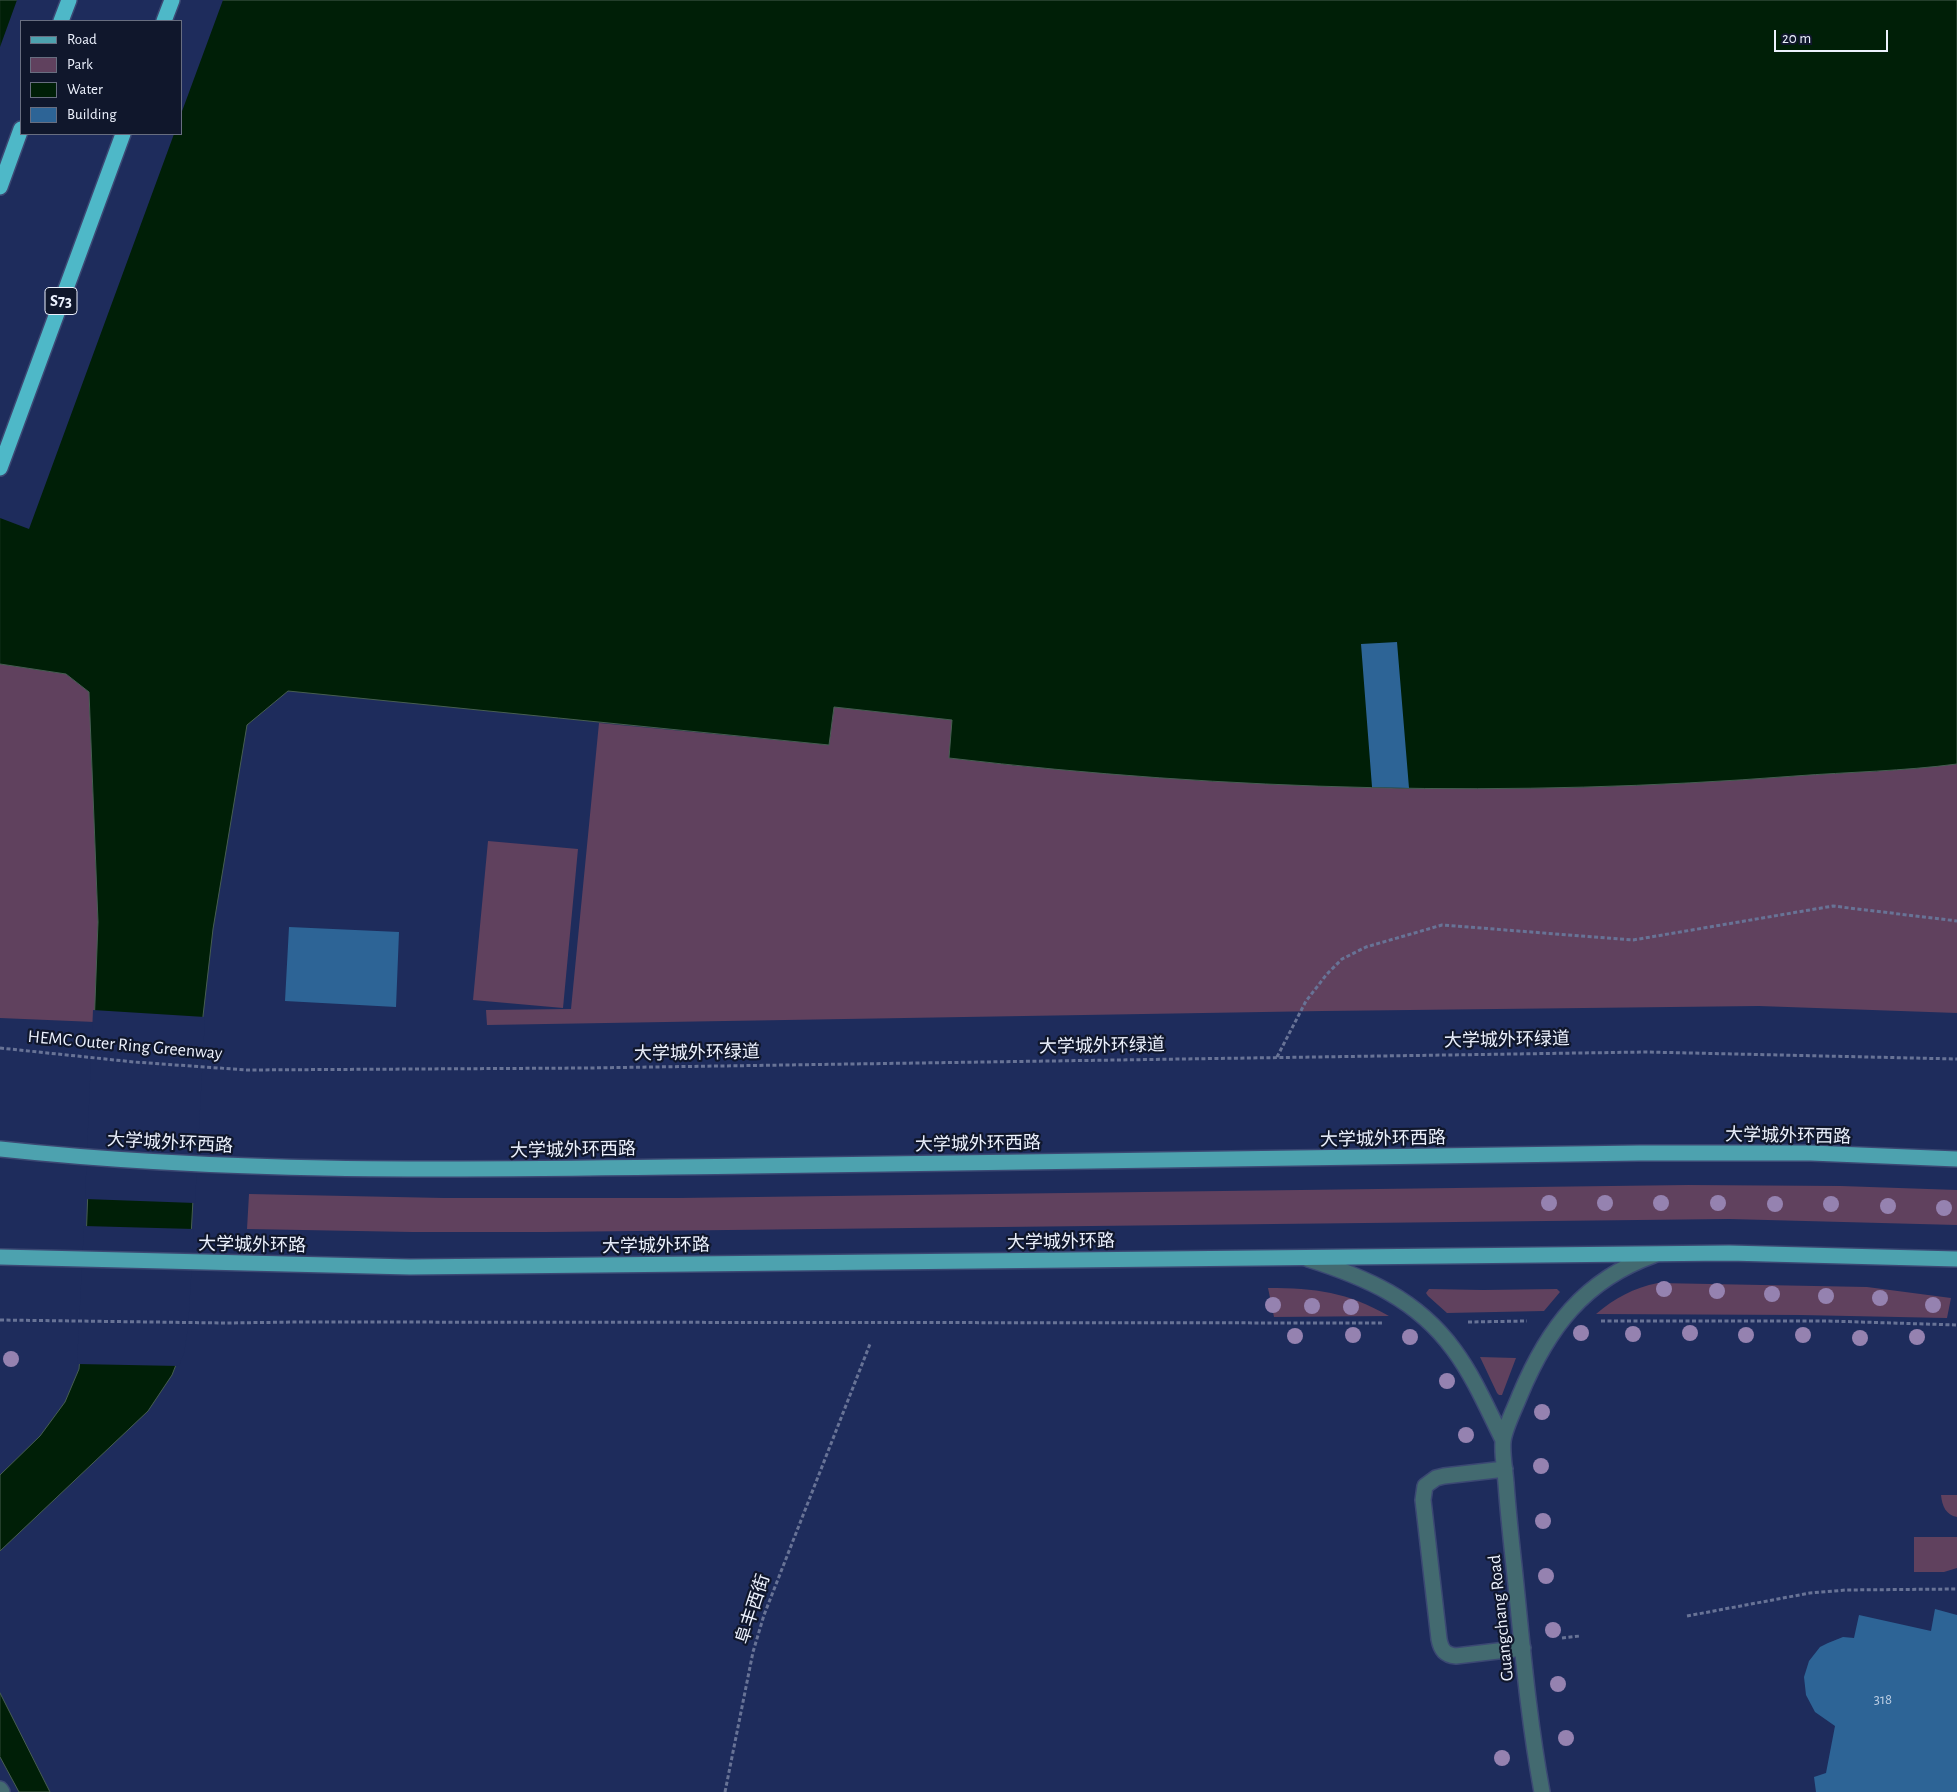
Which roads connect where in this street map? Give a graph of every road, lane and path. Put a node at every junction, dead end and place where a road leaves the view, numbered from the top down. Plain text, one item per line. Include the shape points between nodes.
1 (68, 0) edge
2 (172, 0) edge
3 (61, 20) edge
4 (164, 20) edge
5 (20, 132) edge
6 (123, 135) edge
7 (0, 187) edge
8 (0, 468) edge
9 (1957, 921) edge
10 (0, 1048) edge
11 (1277, 1057) junction
12 (1957, 1059) edge
13 (247, 1070) joint
14 (0, 1149) edge
15 (1957, 1159) edge
16 (1657, 1254) junction
17 (2, 1258) edge
18 (1308, 1259) junction
19 (1957, 1259) edge
20 (0, 1320) edge
21 (1598, 1321) dead end
22 (1464, 1322) dead end
23 (1528, 1322) dead end
24 (1390, 1323) dead end
25 (1957, 1325) edge
26 (870, 1344) dead end
27 (1503, 1440) junction
28 (1504, 1468) junction
29 (1957, 1589) edge
30 (1687, 1616) dead end
31 (1580, 1636) dead end
32 (1562, 1638) dead end
33 (1523, 1648) junction
34 (725, 1792) edge
35 (1542, 1792) edge

1 - 3 highway
2 - 4 highway
5 - 7 highway
6 - 8 highway, S73
9 - 11 path via 1833,906 1633,940 1442,925 1366,947 1342,959 1306,1001
10 - 13 path, HEMC Outer Ring Greenway
11 - 12 path, 大学城外环绿道 via 1646,1052
11 - 13 path, 大学城外环绿道
14 - 15 main road, 大学城外环西路 via 241,1166 488,1169 1658,1153 1811,1153
16 - 18 main road
16 - 19 main road
16 - 27 street, Guangchang Road via 1611,1275 1568,1311 1534,1363
17 - 18 main road, 大学城外环路 via 410,1267
18 - 27 street, Guangchang Road via 1368,1280 1420,1314 1454,1350
20 - 24 path via 226,1323
21 - 25 path
22 - 23 path
26 - 34 path, 阜丰西街 via 772,1592 753,1652
27 - 28 street, Guangchang Road
28 - 33 street, Guangchang Road
28 - 33 street via 1436,1478 1423,1493 1424,1510 1439,1639 1444,1652 1456,1656
29 - 30 path via 1810,1593
31 - 32 path
33 - 35 street, Guangchang Road

